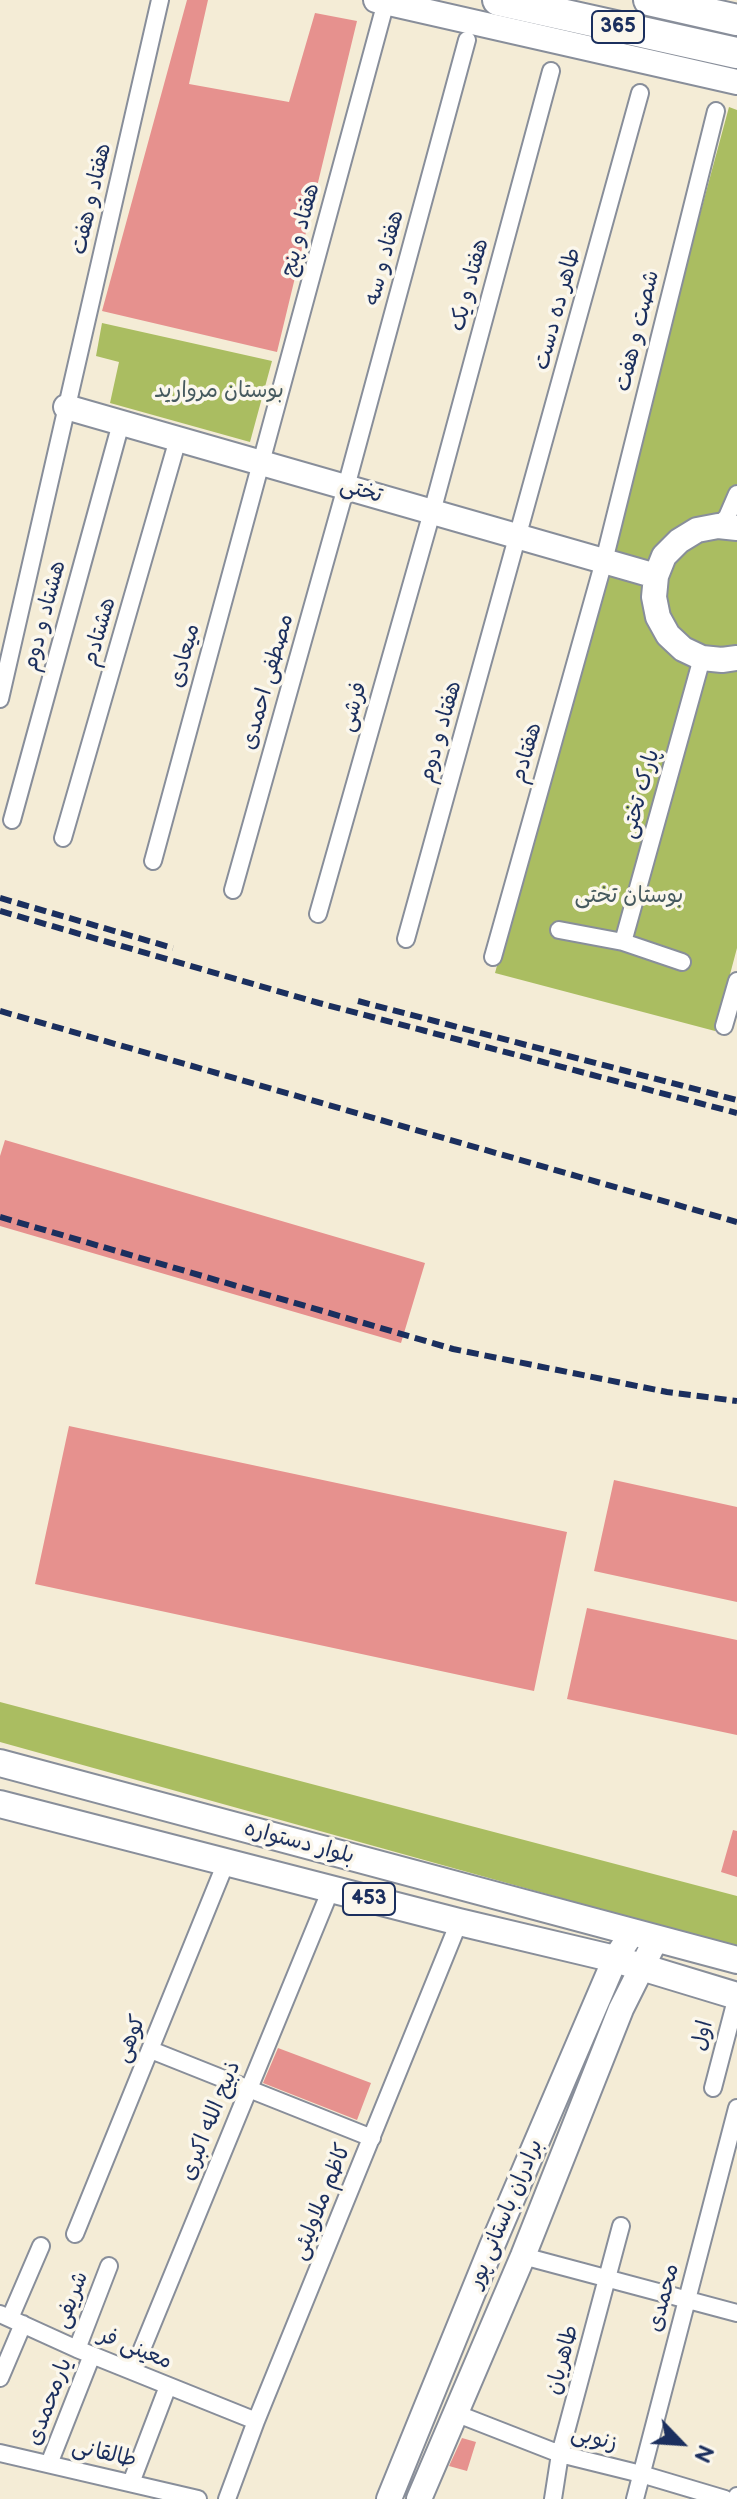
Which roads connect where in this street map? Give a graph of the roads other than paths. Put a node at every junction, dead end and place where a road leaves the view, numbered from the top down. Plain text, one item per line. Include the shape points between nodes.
1 (160, 0) edge
2 (498, 0) edge
3 (649, 0) edge
4 (380, 5) edge
5 (737, 20) edge
6 (467, 40) dead end
7 (737, 53) edge
8 (551, 71) dead end
9 (737, 82) edge
10 (640, 93) dead end
11 (716, 111) dead end
12 (66, 407) junction
13 (121, 423) junction
14 (178, 439) junction
15 (260, 463) junction
16 (346, 487) junction
17 (737, 494) edge
18 (432, 512) junction
19 (728, 527) edge
20 (518, 537) junction
21 (604, 561) junction
22 (656, 576) junction
23 (702, 658) junction
24 (737, 658) edge
25 (0, 699) edge
26 (12, 820) dead end
27 (63, 838) dead end
28 (153, 861) dead end
29 (233, 890) dead end
30 (318, 914) dead end
31 (559, 930) dead end
32 (406, 939) dead end
33 (623, 942) junction
34 (493, 957) dead end
35 (682, 962) dead end
36 (737, 981) edge
37 (724, 1026) dead end
38 (0, 1763) edge
39 (0, 1804) edge
40 (227, 1860) junction
41 (331, 1889) junction
42 (459, 1922) junction
43 (644, 1936) junction
44 (615, 1959) junction
45 (737, 1960) edge
46 (643, 1968) junction
47 (737, 1996) edge
48 (151, 2050) junction
49 (713, 2088) dead end
50 (248, 2089) junction
51 (737, 2108) edge
52 (372, 2138) junction
53 (621, 2226) dead end
54 (75, 2234) dead end
55 (41, 2246) dead end
56 (523, 2256) junction
57 (109, 2266) dead end
58 (608, 2278) junction
59 (687, 2299) junction
60 (737, 2313) edge
61 (11, 2319) edge
62 (84, 2352) junction
63 (133, 2371) junction
64 (0, 2378) edge
65 (168, 2386) junction
66 (455, 2413) junction
67 (256, 2421) junction
68 (0, 2453) edge
69 (560, 2454) junction
70 (49, 2464) junction
71 (641, 2474) junction
72 (131, 2483) junction
73 (198, 2499) edge
74 (227, 2499) edge
75 (389, 2499) edge
76 (419, 2499) edge
77 (553, 2499) edge
78 (635, 2499) edge
79 (725, 2499) edge

1 - 12 street, هفتاد و هفت
2 - 7 highway, 365
3 - 5 highway, 365
4 - 9 street
4 - 15 street, هفتاد و پنج
6 - 16 street, هفتاد و سه
8 - 18 street, هفتاد و یک
10 - 20 street, طاهر ده دست
11 - 21 street, شصت و هفت
12 - 13 street, تختی
12 - 25 street, هفتاد و هفت
13 - 14 street, تختی
13 - 26 street, هشتاد و دوم
14 - 15 street, تختی
14 - 27 street, هشتادم
15 - 16 street, تختی
15 - 28 street, میعادی
16 - 18 street, تختی
16 - 29 street, مصطفی احمدی
17 - 19 street
18 - 20 street, تختی
18 - 30 street, فرشی
19 - 22 street via 697,530 679,541 664,556
20 - 21 street, تختی
20 - 32 street, هفتاد و دوم
21 - 22 street, تختی
21 - 34 street, هفتادم
22 - 23 street via 658,617 668,635
23 - 24 street
23 - 33 street, پارک تختی
31 - 33 street
33 - 35 street
36 - 37 street
38 - 43 main road, بلوار دستواره / 453
39 - 40 main road, بلوار دستواره / 453
40 - 41 main road, بلوار دستواره / 453
40 - 48 street, کوهی
41 - 42 main road, بلوار دستواره / 453
41 - 50 street, ذبیح الله اکبری
42 - 44 main road, بلوار دستواره / 453
42 - 52 street, کاظم ملاولیئی
43 - 44 street, برادران باستانی پور
43 - 45 main road, بلوار دستواره / 453
43 - 46 street, برادران باستانی پور
44 - 46 main road, بلوار دستواره / 453
44 - 75 street, برادران باستانی پور
46 - 47 main road, بلوار دستواره / 453
46 - 56 street, برادران باستانی پور via 621,2009
47 - 49 street, اول
48 - 50 street
48 - 54 street, کوهی
50 - 52 street
50 - 63 street, ذبیح الله اکبری
51 - 59 street, محمدی
52 - 67 street, کاظم ملاولیئی
53 - 58 street
55 - 61 street
56 - 58 street
56 - 66 street, برادران باستانی پور
57 - 62 street, شریفی
58 - 59 street
58 - 69 street, طاهریان
59 - 60 street
59 - 71 street, محمدی
61 - 62 street, معینی فر
61 - 64 street
62 - 63 street, معینی فر
62 - 70 street, یارمحمدی
63 - 65 street, معینی فر
65 - 67 street, معینی فر
65 - 72 street
66 - 69 street, زنوبی
66 - 76 street, برادران باستانی پور
67 - 74 street, کاظم ملاولیئی
68 - 70 street, طالقانی
69 - 71 street, زنوبی
69 - 77 street, طاهریان
70 - 72 street, طالقانی
71 - 78 street, محمدی
71 - 79 street, زنوبی
72 - 73 street, طالقانی

